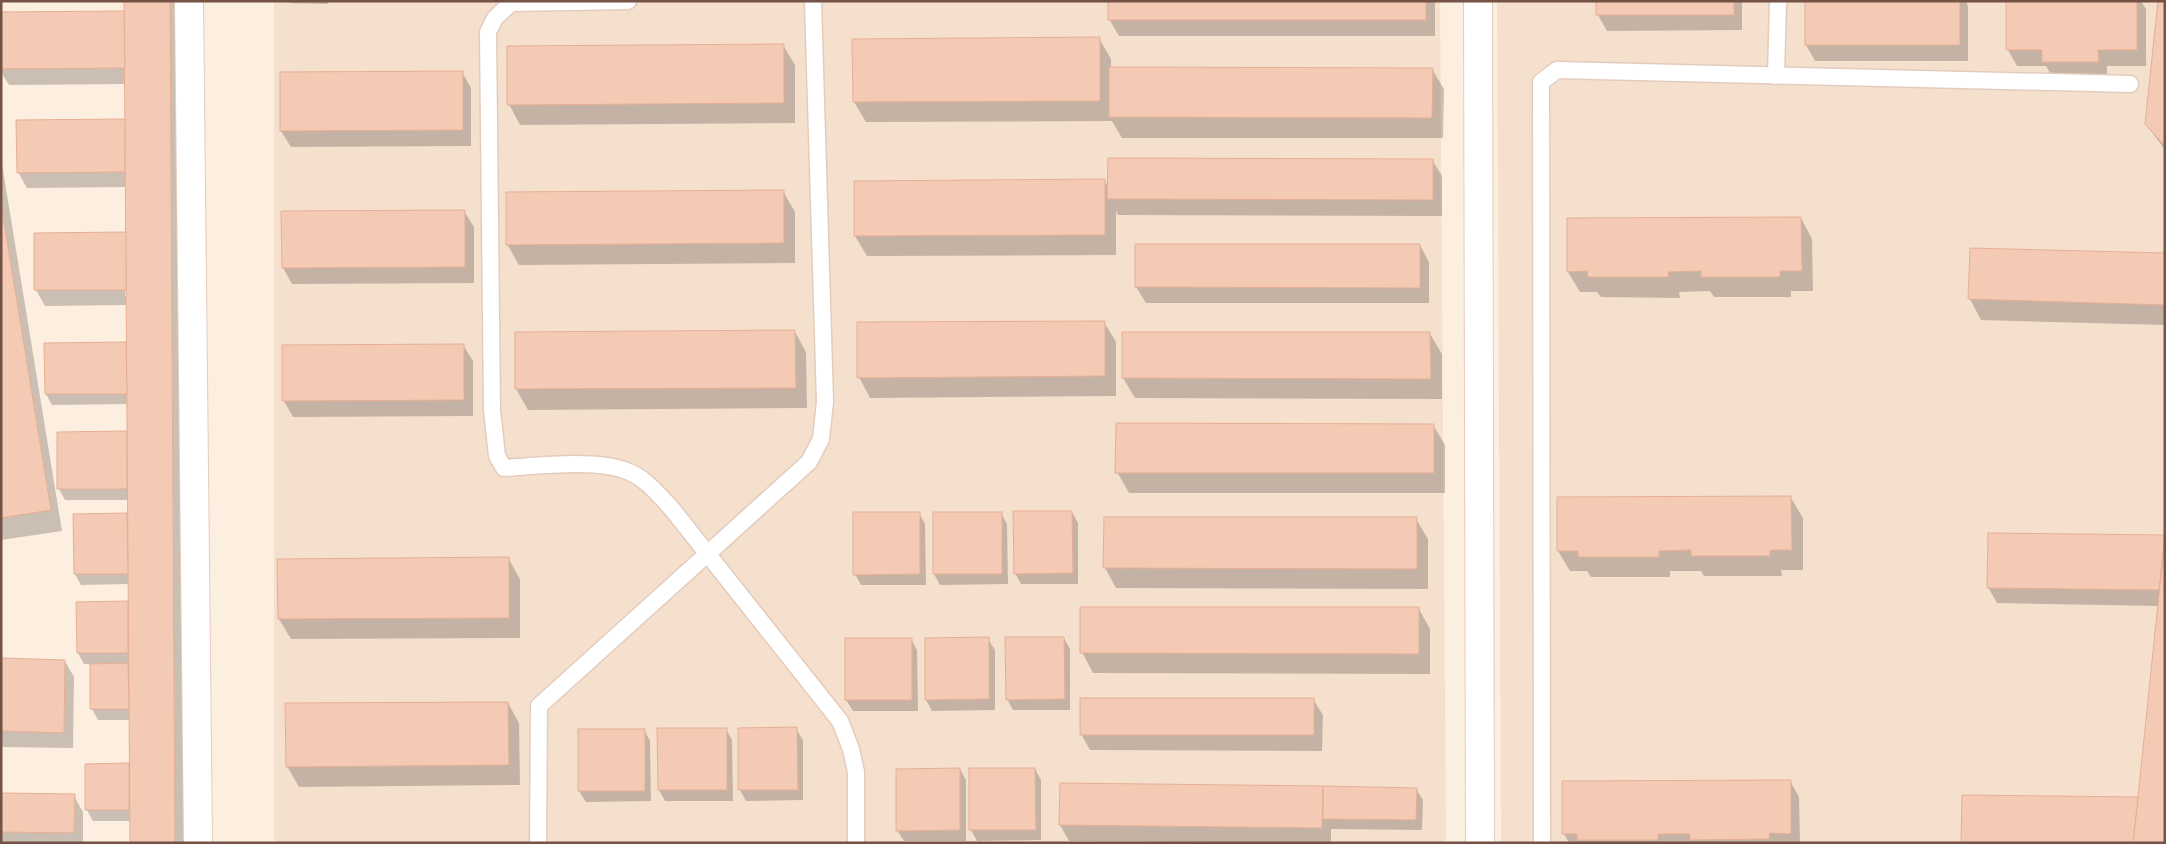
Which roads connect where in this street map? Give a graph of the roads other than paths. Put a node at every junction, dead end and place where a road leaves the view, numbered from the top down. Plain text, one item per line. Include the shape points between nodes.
1 (189, 1) edge
2 (628, 1) edge
3 (813, 1) edge
4 (1478, 1) edge
5 (1778, 1) edge
6 (1776, 76) junction
7 (2130, 84) dead end
8 (709, 553) junction
9 (198, 843) edge
10 (538, 843) edge
11 (856, 843) edge
12 (1480, 843) edge
13 (1542, 843) edge

1 - 9 street
2 - 8 lane via 511,3 495,18 488,32 492,410 496,456 504,468 587,464 624,470 649,484
3 - 8 lane via 825,402 821,439 809,462
4 - 12 street
5 - 6 lane
6 - 7 lane
6 - 13 lane via 1557,70 1541,82
8 - 10 lane via 539,706
8 - 11 lane via 840,721 856,772

